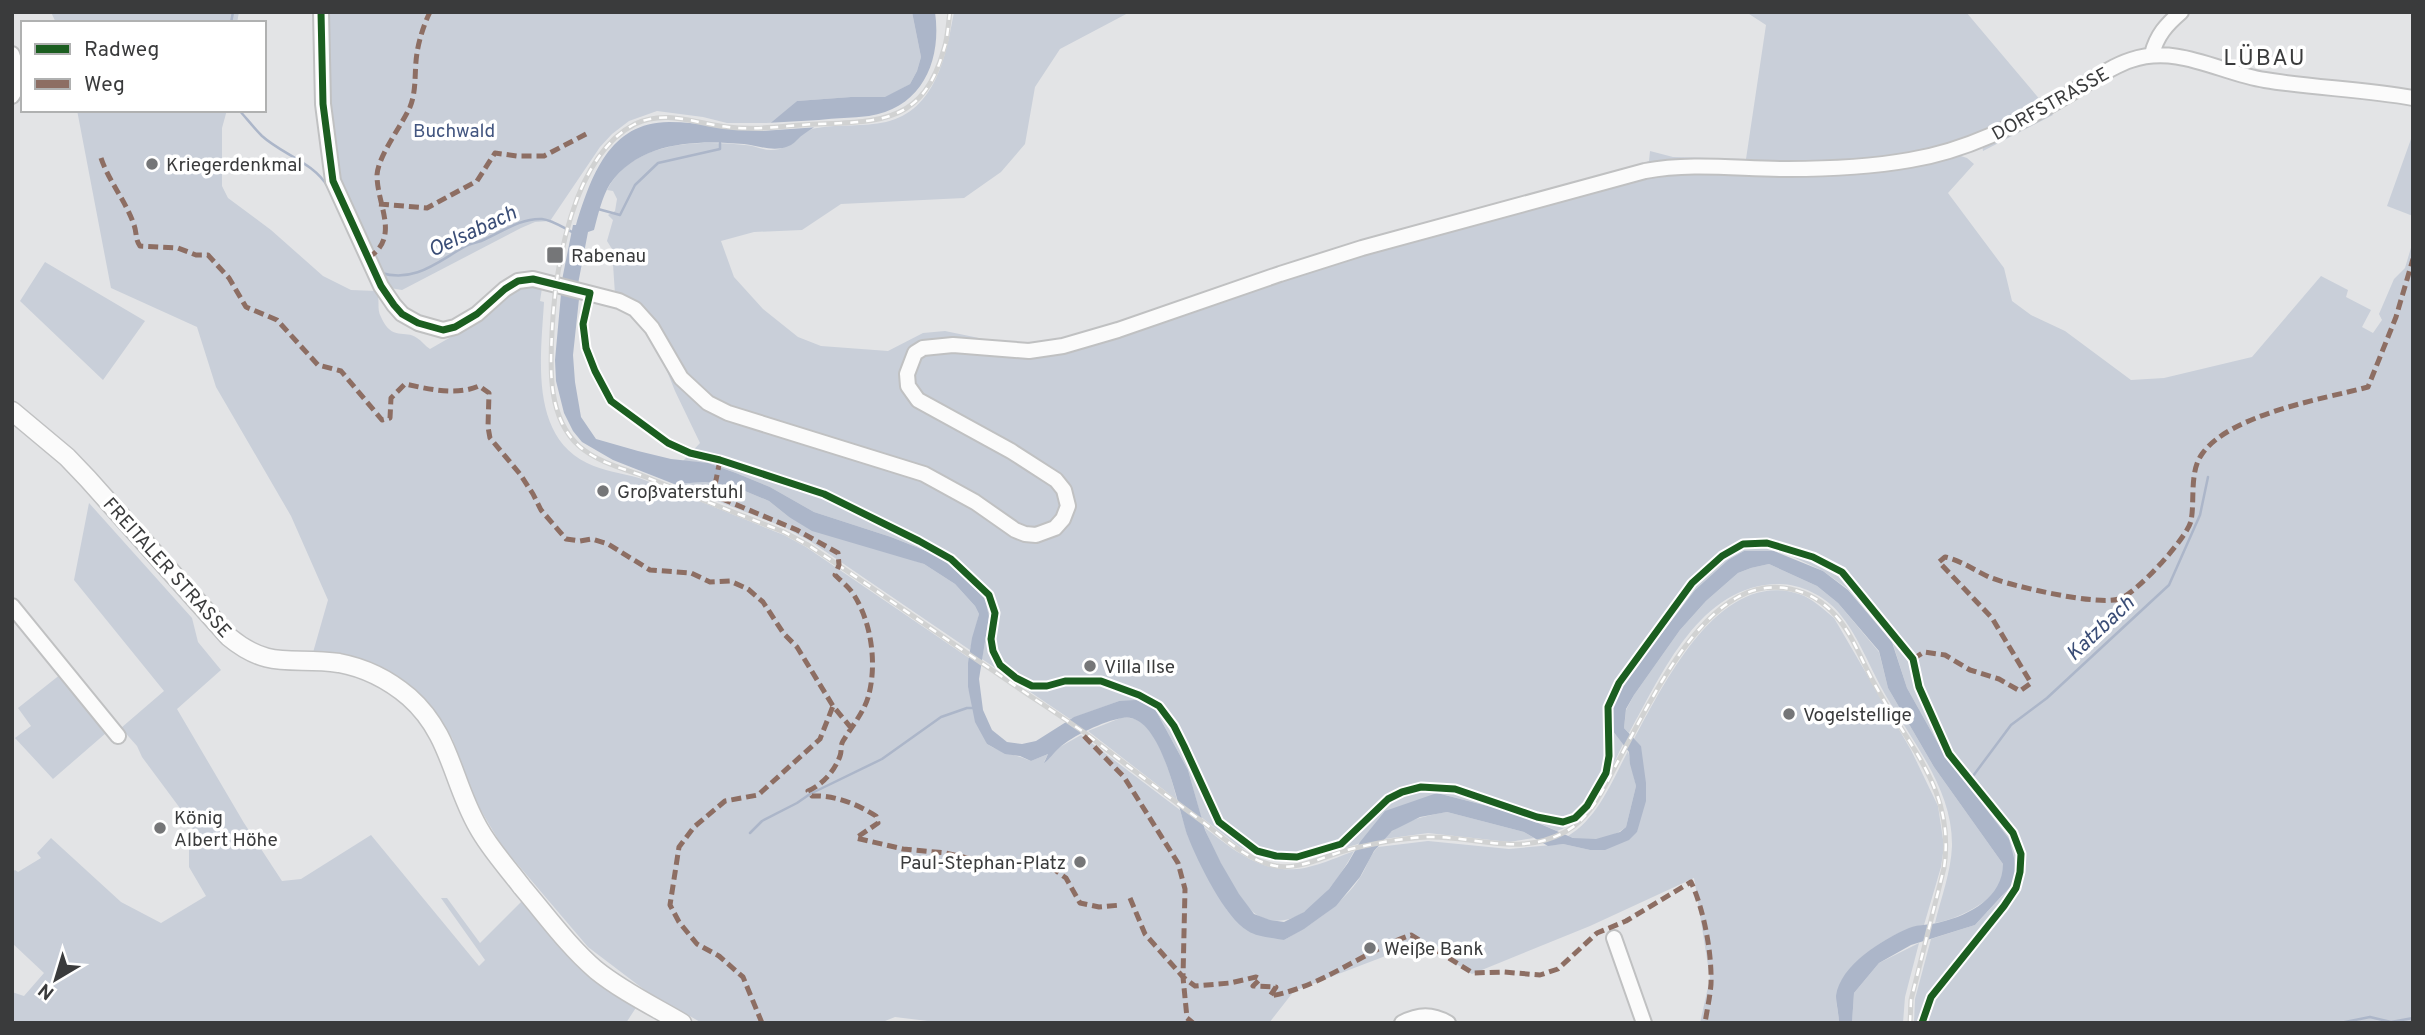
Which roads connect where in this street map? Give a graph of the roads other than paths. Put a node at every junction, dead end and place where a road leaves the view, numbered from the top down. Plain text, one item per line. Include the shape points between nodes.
1 (321, 12) edge
2 (2181, 12) edge
3 (12, 54) edge
4 (2152, 54) junction
5 (12, 96) edge
6 (2413, 98) edge
7 (12, 411) edge
8 (12, 606) edge
9 (118, 736) dead end
10 (1614, 938) dead end
11 (682, 1023) edge
12 (1402, 1023) edge
13 (1448, 1023) edge
14 (1644, 1023) edge

1 - 4 street, DORFSTRASSE via 323,104 332,181 384,291 402,314 443,330 455,327 524,279 619,301 641,315 681,378 709,403 924,474 1015,530 1036,535 1055,528 1063,519 1068,506 1064,491 1036,466 918,400 908,386 907,374 915,354 923,348 953,345 1029,351 1063,346 1350,252 1645,171 1673,166 1871,166 1912,160 1985,138 2028,119 2127,61
2 - 4 street via 2156,39
3 - 5 street via 21,81
4 - 6 street, DORFSTRASSE via 2189,59 2263,80
7 - 11 main road, FREITALER STRASSE via 67,457 242,647 272,660 336,663 366,670 410,698 438,731 478,828 566,940 597,971
8 - 9 street
10 - 14 street
12 - 13 street via 1415,1016 1433,1016

